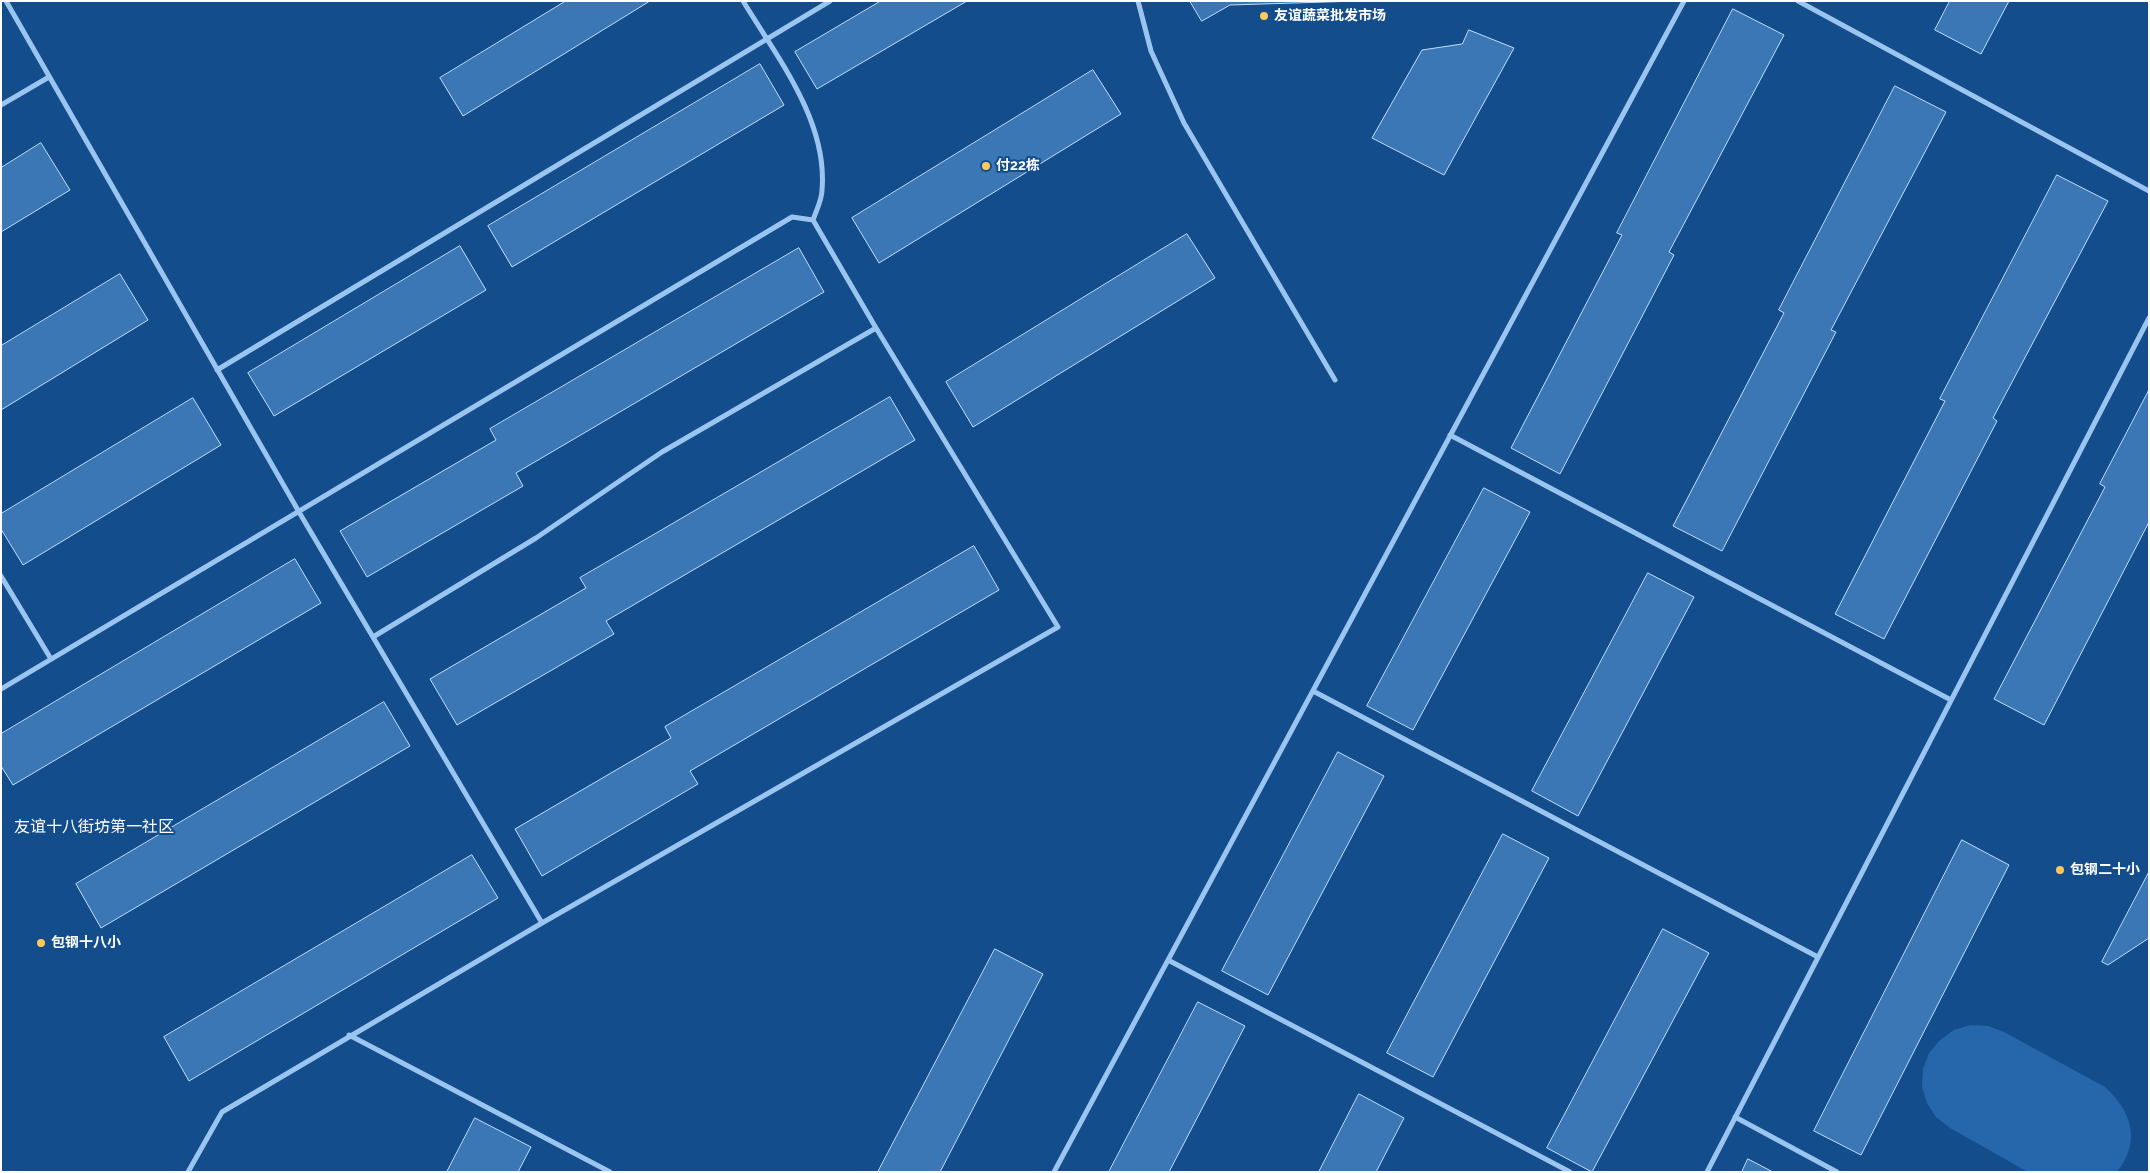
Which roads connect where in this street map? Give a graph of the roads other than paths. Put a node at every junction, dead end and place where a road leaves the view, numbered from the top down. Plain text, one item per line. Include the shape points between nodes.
1 (6, 1) edge
2 (743, 1) edge
3 (830, 1) edge
4 (1138, 1) edge
5 (1684, 1) edge
6 (1798, 1) edge
7 (766, 40) junction
8 (49, 76) junction
9 (1, 105) edge
10 (2149, 191) edge
11 (813, 220) junction
12 (2149, 318) edge
13 (876, 328) junction
14 (216, 370) junction
15 (1335, 380) dead end
16 (1450, 436) junction
17 (298, 512) junction
18 (1, 576) edge
19 (373, 637) junction
20 (51, 659) junction
21 (1, 689) edge
22 (1313, 691) junction
23 (1951, 700) junction
24 (542, 923) junction
25 (1818, 957) junction
26 (1168, 960) junction
27 (349, 1035) junction
28 (1735, 1117) junction
29 (188, 1172) edge
30 (610, 1172) edge
31 (1054, 1172) edge
32 (1570, 1172) edge
33 (1707, 1172) edge
34 (1837, 1172) edge

1 - 8 street
2 - 7 street
3 - 7 street
4 - 15 street via 1150,51 1184,123
5 - 16 street
6 - 10 street
7 - 11 street via 806,109 819,148 822,191
7 - 14 street
8 - 9 street
8 - 14 street
11 - 13 street
11 - 17 street via 792,217
12 - 23 street
13 - 19 street via 662,452 536,538
13 - 24 street via 1058,627
14 - 17 street
16 - 22 street
16 - 23 street
17 - 19 street
17 - 20 street
18 - 20 street
19 - 24 street
20 - 21 street
22 - 25 street
22 - 26 street
23 - 25 street
24 - 27 street
25 - 28 street
26 - 31 street
26 - 32 street
27 - 29 street via 222,1112
27 - 30 street
28 - 33 street
28 - 34 street

